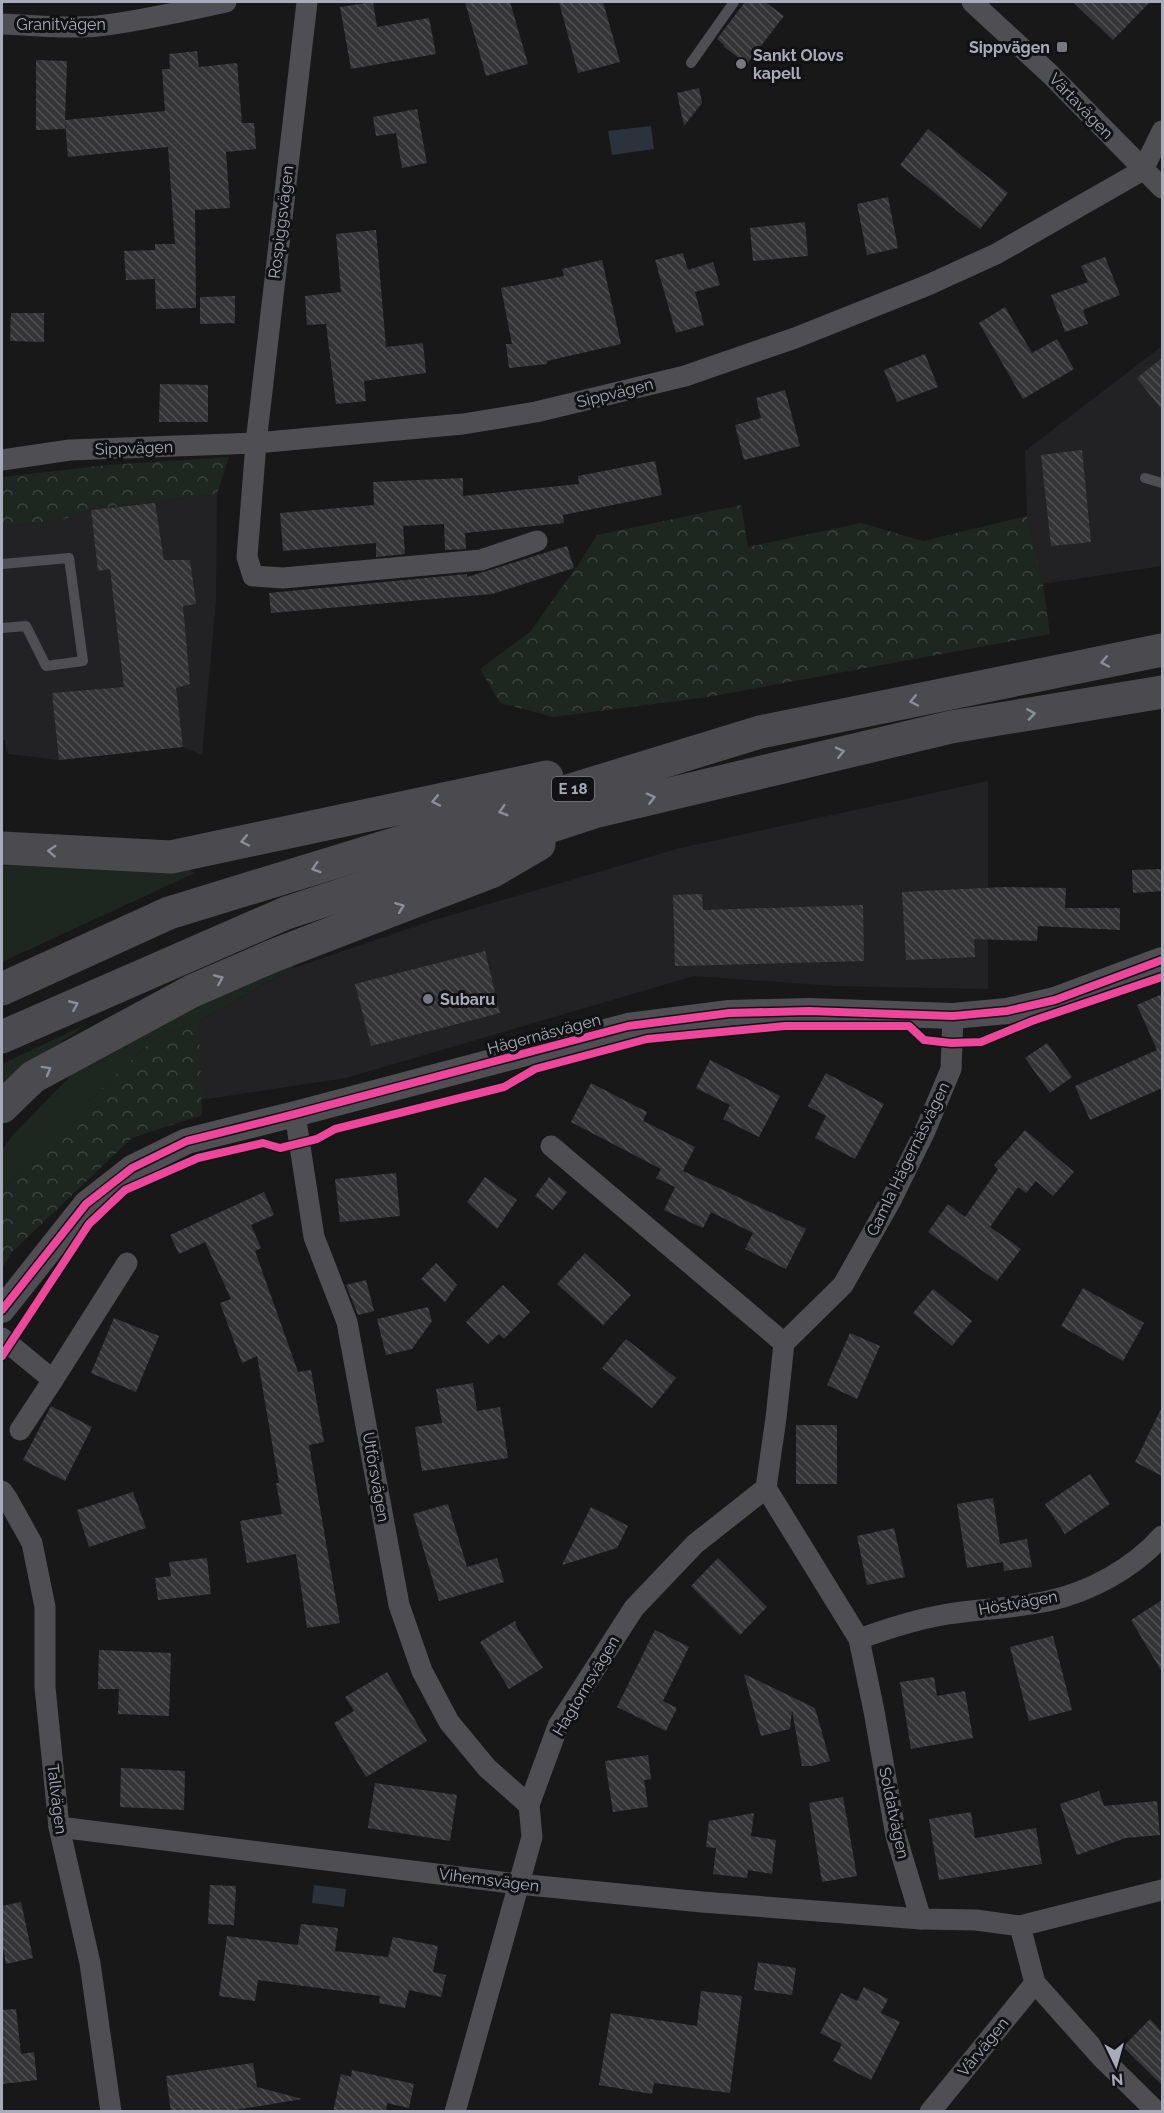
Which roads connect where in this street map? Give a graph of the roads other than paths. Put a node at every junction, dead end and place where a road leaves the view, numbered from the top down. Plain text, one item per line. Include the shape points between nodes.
1 (226, 2) edge
2 (307, 2) edge
3 (734, 2) edge
4 (972, 2) edge
5 (2, 24) edge
6 (691, 63) dead end
7 (1162, 131) edge
8 (1143, 170) junction
9 (1162, 188) edge
10 (255, 443) junction
11 (2, 460) edge
12 (1145, 478) dead end
13 (1162, 483) edge
14 (537, 541) dead end
15 (2, 564) edge
16 (2, 628) edge
17 (1162, 650) edge
18 (1162, 692) edge
19 (760, 732) junction
20 (594, 812) junction
21 (2, 848) edge
22 (1162, 960) edge
23 (2, 989) edge
24 (953, 1016) junction
25 (2, 1037) edge
26 (2, 1107) edge
27 (295, 1114) junction
28 (551, 1146) dead end
29 (127, 1263) dead end
30 (2, 1310) edge
31 (2, 1338) edge
32 (784, 1343) junction
33 (53, 1380) junction
34 (20, 1430) dead end
35 (766, 1488) junction
36 (2, 1491) edge
37 (1162, 1536) edge
38 (859, 1639) junction
39 (529, 1805) junction
40 (59, 1827) junction
41 (518, 1884) junction
42 (1162, 1890) edge
43 (921, 1919) junction
44 (1020, 1926) junction
45 (1035, 1983) junction
46 (111, 2112) edge
47 (455, 2112) edge
48 (930, 2112) edge
49 (1157, 2112) edge

1 - 5 street, Granitvägen via 98,26
2 - 10 street, Rospiggsvägen
3 - 6 lane
4 - 8 street, Värtavägen via 1050,74
7 - 8 street
8 - 9 street, Värtavägen
8 - 10 street, Sippvägen via 958,272 795,338 685,376 536,412 463,424
10 - 11 street, Sippvägen via 70,450
10 - 14 street, Rospiggsvägen via 247,557 253,576 283,578 481,560
12 - 13 lane
15 - 16 lane via 69,558 83,661 46,666 26,626
17 -> 19 highway, E 18
20 -> 18 highway, E 18 via 951,727
19 -> 21 highway via 171,857
19 -> 23 highway, E 18 via 169,913
25 -> 20 highway, E 18 via 286,913
26 -> 20 highway via 33,1077 192,991 493,871
22 - 24 street, Hägernäsvägen via 1054,1000 1007,1011
24 - 27 street, Hägernäsvägen via 809,1011 729,1014 628,1026
24 - 32 street, Gamla Hägernäsvägen via 951,1069 891,1200 843,1285
27 - 30 street, Hägernäsvägen via 187,1140 132,1168 86,1204
27 - 39 street, Utförsvägen via 314,1237 347,1322 399,1605 422,1671 449,1722 488,1768
28 - 32 street
29 - 33 street
31 - 33 street
32 - 35 street
33 - 34 street
35 - 38 street, Soldatvägen
35 - 39 street, Hagtornsvägen via 695,1544 634,1608 558,1726
36 - 40 street, Tallvägen via 32,1543 45,1607 45,1687
37 - 38 street, Höstvägen via 1149,1551 1096,1585 1048,1601 903,1623
38 - 43 street, Soldatvägen via 896,1836
39 - 41 street, Hagtornsvägen via 532,1837
40 - 41 street, Vihemsvägen
40 - 46 street, Tallvägen via 90,1963
41 - 43 street, Vihemsvägen
41 - 47 street, Hagtornsvägen
42 - 44 street
43 - 44 street
44 - 45 street
45 - 48 street, Vårvägen
45 - 49 street

